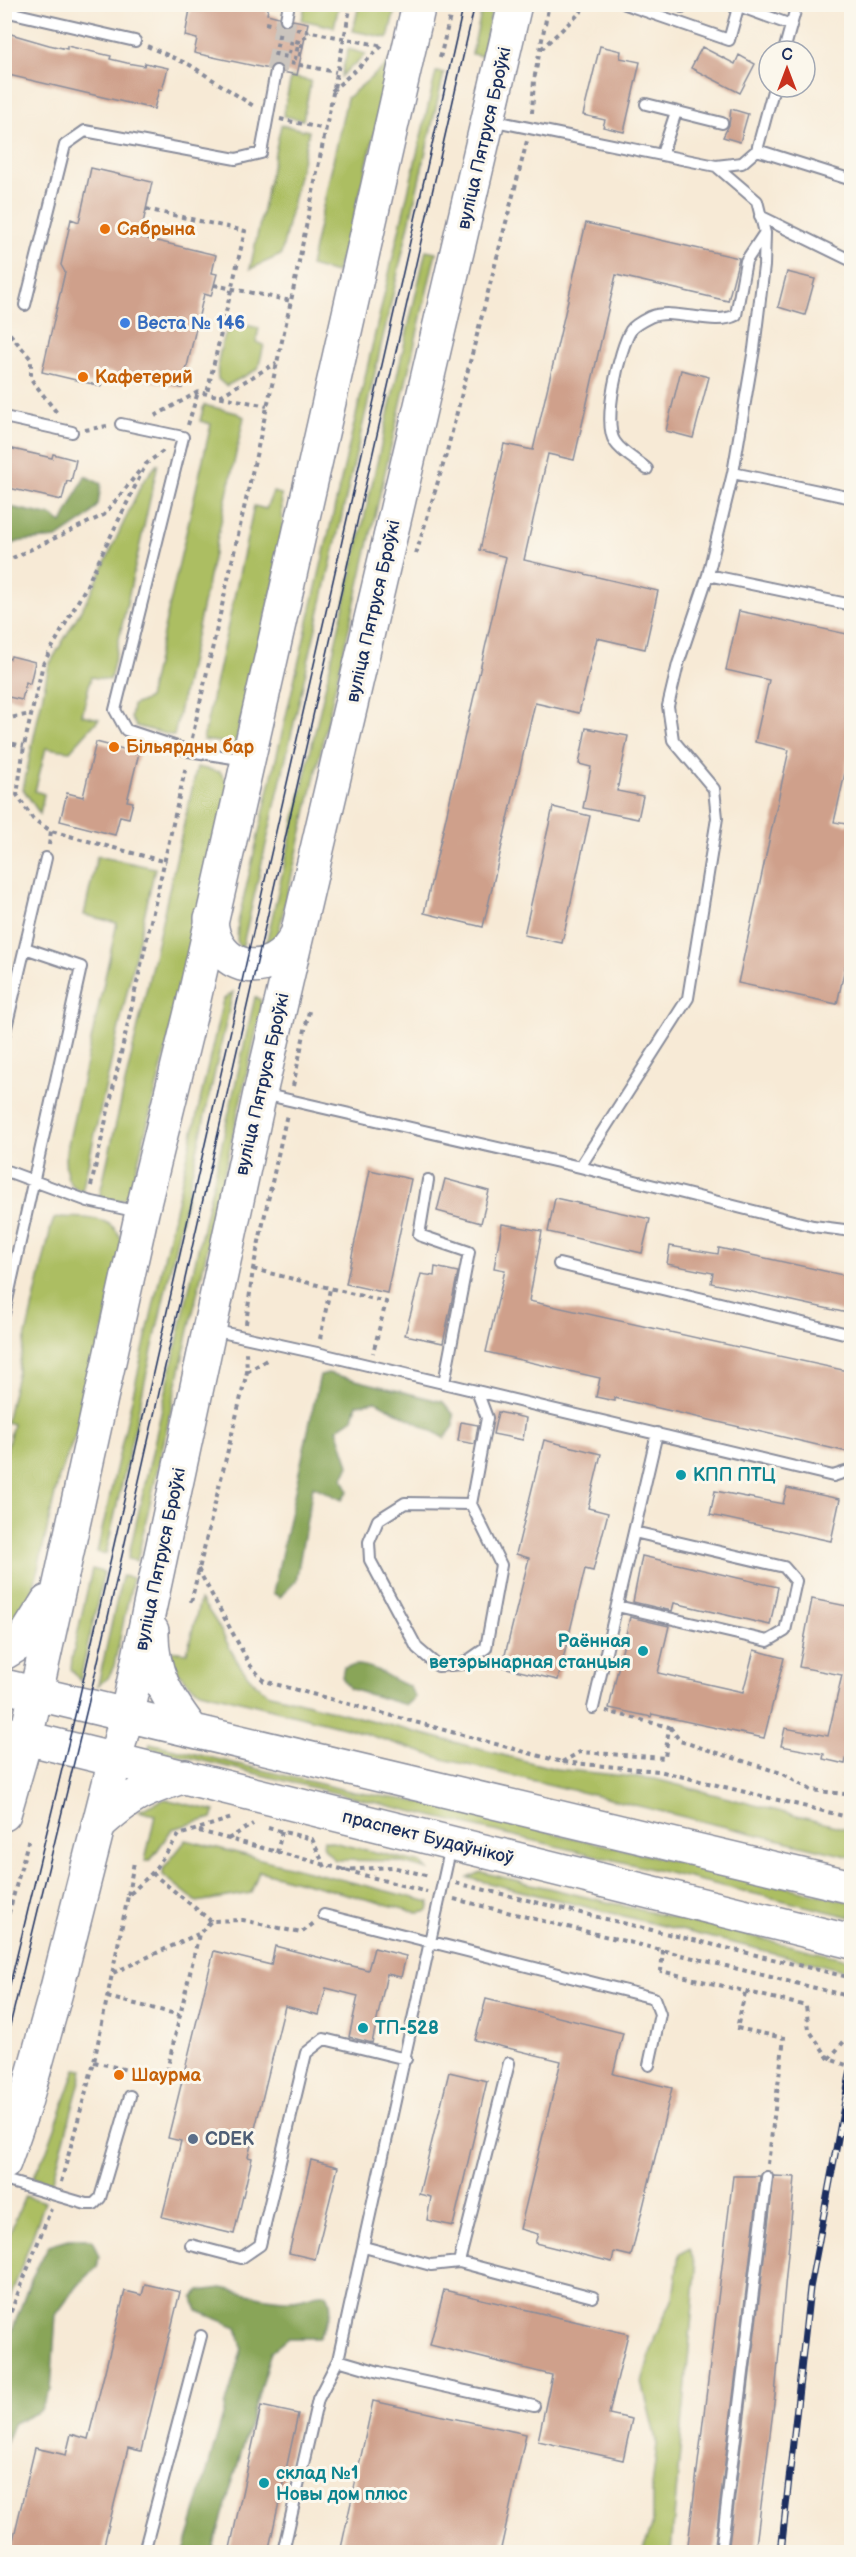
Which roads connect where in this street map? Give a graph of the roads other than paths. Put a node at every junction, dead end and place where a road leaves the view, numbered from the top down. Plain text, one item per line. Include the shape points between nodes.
1 (289, 4) edge
2 (420, 4) edge
3 (515, 4) edge
4 (626, 4) edge
5 (797, 4) edge
6 (739, 5) edge
7 (4, 11) edge
8 (284, 22) tunnel mouth
9 (791, 25) junction
10 (787, 39) edge
11 (135, 41) road end
12 (276, 71) tunnel mouth
13 (771, 99) edge
14 (646, 104) dead end
15 (676, 112) junction
16 (489, 120) junction
17 (723, 123) dead end
18 (757, 150) junction
19 (662, 154) junction
20 (716, 166) junction
21 (852, 180) edge
22 (760, 216) junction
23 (765, 233) junction
24 (852, 261) edge
25 (25, 305) dead end
26 (4, 417) edge
27 (121, 424) road end
28 (72, 432) road end
29 (647, 469) dead end
30 (733, 474) junction
31 (852, 498) edge
32 (708, 575) junction
33 (852, 605) edge
34 (247, 760) junction
35 (46, 858) dead end
36 (212, 918) junction
37 (296, 936) junction
38 (25, 948) junction
39 (192, 1008) junction
40 (275, 1030) junction
41 (4, 1036) edge
42 (275, 1097) junction
43 (580, 1167) junction
44 (4, 1170) edge
45 (428, 1180) dead end
46 (34, 1183) junction
47 (142, 1212) junction
48 (852, 1231) edge
49 (559, 1264) dead end
50 (4, 1314) edge
51 (208, 1330) junction
52 (852, 1335) edge
53 (444, 1383) junction
54 (477, 1391) junction
55 (657, 1433) junction
56 (852, 1470) edge
57 (471, 1504) junction
58 (634, 1532) junction
59 (60, 1580) junction
60 (152, 1596) junction
61 (617, 1606) junction
62 (4, 1653) edge
63 (4, 1686) edge
64 (36, 1693) junction
65 (593, 1708) road end
66 (127, 1713) junction
67 (191, 1729) junction
68 (15, 1735) edge
69 (114, 1758) junction
70 (185, 1776) junction
71 (4, 1814) edge
72 (98, 1826) junction
73 (452, 1842) junction
74 (852, 1887) edge
75 (324, 1915) road end
76 (432, 1942) junction
77 (852, 1942) edge
78 (406, 2059) junction
79 (509, 2062) dead end
80 (649, 2065) dead end
81 (130, 2096) dead end
82 (4, 2163) edge
83 (766, 2177) road end
84 (4, 2180) edge
85 (191, 2245) dead end
86 (364, 2247) junction
87 (459, 2262) junction
88 (593, 2297) dead end
89 (201, 2336) dead end
90 (338, 2360) junction
91 (534, 2406) dead end
92 (144, 2553) edge
93 (283, 2553) edge
94 (721, 2553) edge

1 - 8 lane
2 - 34 main road
3 - 16 main road, вуліца Пятруся Броўкі
4 - 6 lane via 729,40
5 - 9 lane
6 - 9 lane
7 - 11 lane
9 - 10 lane
12 - 25 lane via 261,153 236,159 86,131 65,145
13 - 18 lane
14 - 15 lane
15 - 17 lane
15 - 19 lane
16 - 19 lane
16 - 37 main road, вуліца Пятруся Броўкі
18 - 20 lane via 742,163
18 - 21 lane
19 - 20 lane
20 - 22 lane via 757,201
22 - 23 lane
22 - 24 lane
23 - 29 lane via 746,261 736,315 727,320 652,316 632,328 620,355 610,420 615,442
23 - 30 lane via 754,349
26 - 28 lane
27 - 34 lane via 183,437 115,710 126,730 189,751
30 - 31 lane
30 - 32 lane
32 - 33 lane
32 - 43 lane via 668,706 673,740 714,789 717,818 688,998
34 - 36 main road
35 - 38 lane
36 - 37 main road via 220,950 249,966 278,959
36 - 39 main road
37 - 40 main road, вуліца Пятруся Броўкі
38 - 41 lane
38 - 46 lane via 81,968
39 - 40 main road via 214,986 246,984 265,997 275,1018
39 - 47 main road
40 - 42 main road, вуліца Пятруся Броўкі
42 - 43 lane
42 - 51 main road, вуліца Пятруся Броўкі
43 - 48 lane via 813,1226
44 - 46 lane
45 - 53 lane via 419,1235 469,1252
46 - 47 lane via 88,1201
46 - 50 lane
47 - 59 main road
49 - 52 lane
51 - 53 lane
51 - 60 main road, вуліца Пятруся Броўкі
53 - 54 lane
54 - 55 lane
54 - 57 lane via 487,1418
55 - 56 lane via 832,1476
55 - 58 lane
57 - 57 lane via 405,1503 378,1520 369,1542 370,1560 417,1648 438,1666 463,1664 486,1648 501,1565
58 - 61 lane
58 - 61 lane via 784,1567 796,1581 785,1631 768,1641
59 - 62 main road via 21,1642
59 - 64 main road
60 - 66 main road, вуліца Пятруся Броўкі
60 - 67 main road via 152,1656 170,1699
61 - 65 lane
63 - 64 main road
64 - 66 main road
64 - 68 main road
66 - 67 main road
66 - 69 main road, вуліца Пятруся Броўкі
67 - 74 main road
68 - 69 main road, праспект Будаўнікоў
68 - 71 main road
69 - 70 main road, праспект Будаўнікоў
69 - 72 main road, вуліца Пятруся Броўкі
70 - 72 main road via 141,1791
70 - 73 main road, праспект Будаўнікоў
72 - 82 main road, вуліца Пятруся Броўкі via 25,2103
73 - 76 lane
73 - 77 main road, праспект Будаўнікоў
75 - 76 lane
76 - 78 lane
76 - 80 lane via 654,1998 660,2014
78 - 85 lane via 324,2039 306,2053 260,2245 241,2258
78 - 86 lane
79 - 87 lane
81 - 84 lane via 100,2198 94,2204
83 - 94 lane
86 - 87 lane via 431,2265
86 - 90 lane
87 - 88 lane
89 - 92 lane
90 - 91 lane
90 - 93 lane via 318,2399

